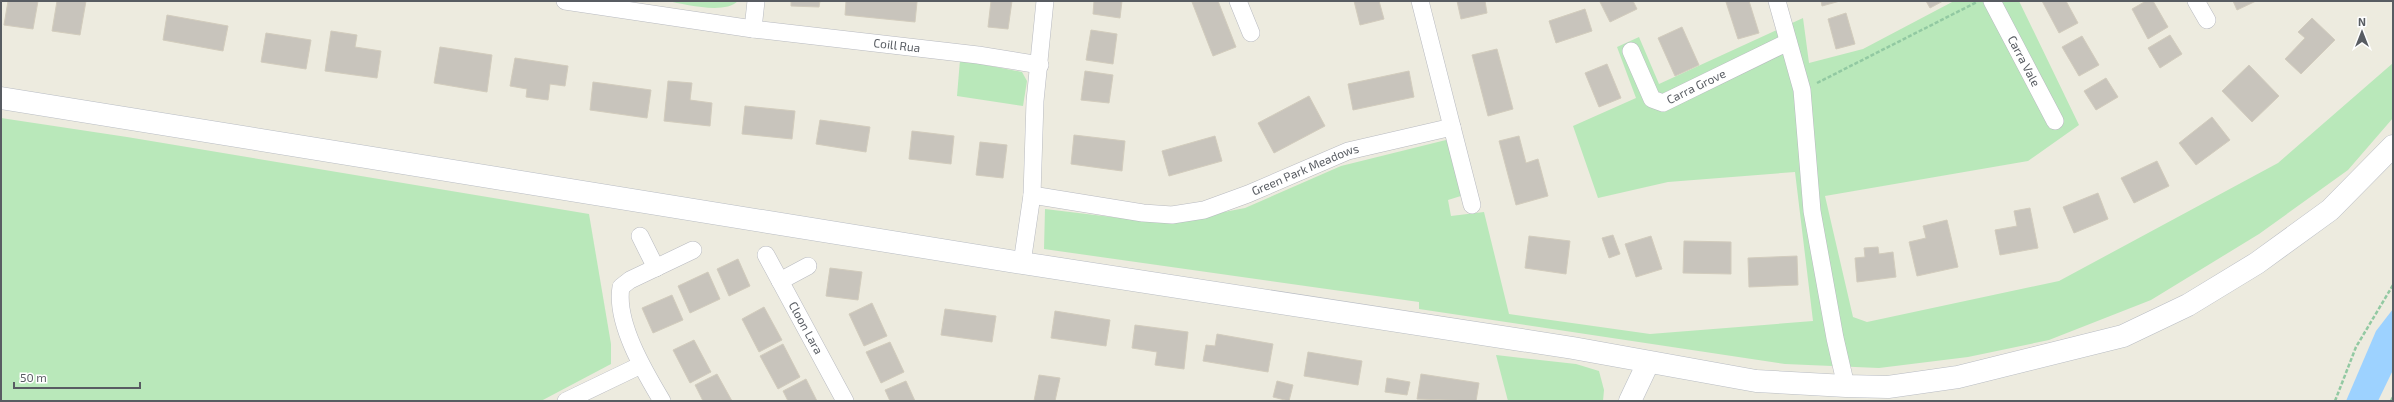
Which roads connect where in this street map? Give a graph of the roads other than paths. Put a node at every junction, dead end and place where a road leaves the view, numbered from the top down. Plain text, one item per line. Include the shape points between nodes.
1 (565, 1) edge
2 (756, 1) edge
3 (1045, 1) edge
4 (1238, 1) edge
5 (1420, 1) edge
6 (1777, 1) edge
7 (1992, 1) edge
8 (2196, 1) edge
9 (2207, 20) dead end
10 (753, 29) junction
11 (1251, 32) dead end
12 (1788, 42) junction
13 (1631, 51) dead end
14 (1040, 65) junction
15 (1, 98) edge
16 (2055, 121) dead end
17 (1452, 127) junction
18 (2393, 146) edge
19 (1032, 195) junction
20 (1472, 205) dead end
21 (640, 236) dead end
22 (693, 250) dead end
23 (766, 255) dead end
24 (1022, 263) junction
25 (808, 266) dead end
26 (656, 268) junction
27 (780, 281) junction
28 (1648, 363) junction
29 (641, 365) junction
30 (1846, 386) junction
31 (566, 401) edge
32 (662, 401) edge
33 (845, 401) edge
34 (1630, 401) edge

1 - 10 street, Coill Rua
2 - 10 street
3 - 14 street
4 - 11 street
5 - 17 street
6 - 12 street
7 - 16 street, Carra Vale
8 - 9 street
10 - 14 street, Coill Rua via 978,55
12 - 13 street, Carra Grove via 1663,103 1652,99
12 - 30 street via 1802,90 1812,211
14 - 19 street via 1035,101
15 - 24 main road
17 - 19 street, Green Park Meadows via 1348,151 1204,210 1179,214 1143,213
17 - 20 street
18 - 30 main road via 2330,210 2257,263 2188,305 2123,336 1958,377 1888,387
19 - 24 street
21 - 26 street
22 - 26 street
23 - 27 street, Cloon Lara
24 - 28 main road via 1574,348
25 - 27 street
26 - 29 street via 621,287 619,299
27 - 33 street, Cloon Lara
28 - 30 main road via 1756,381
28 - 34 main road
29 - 31 street
29 - 32 street

